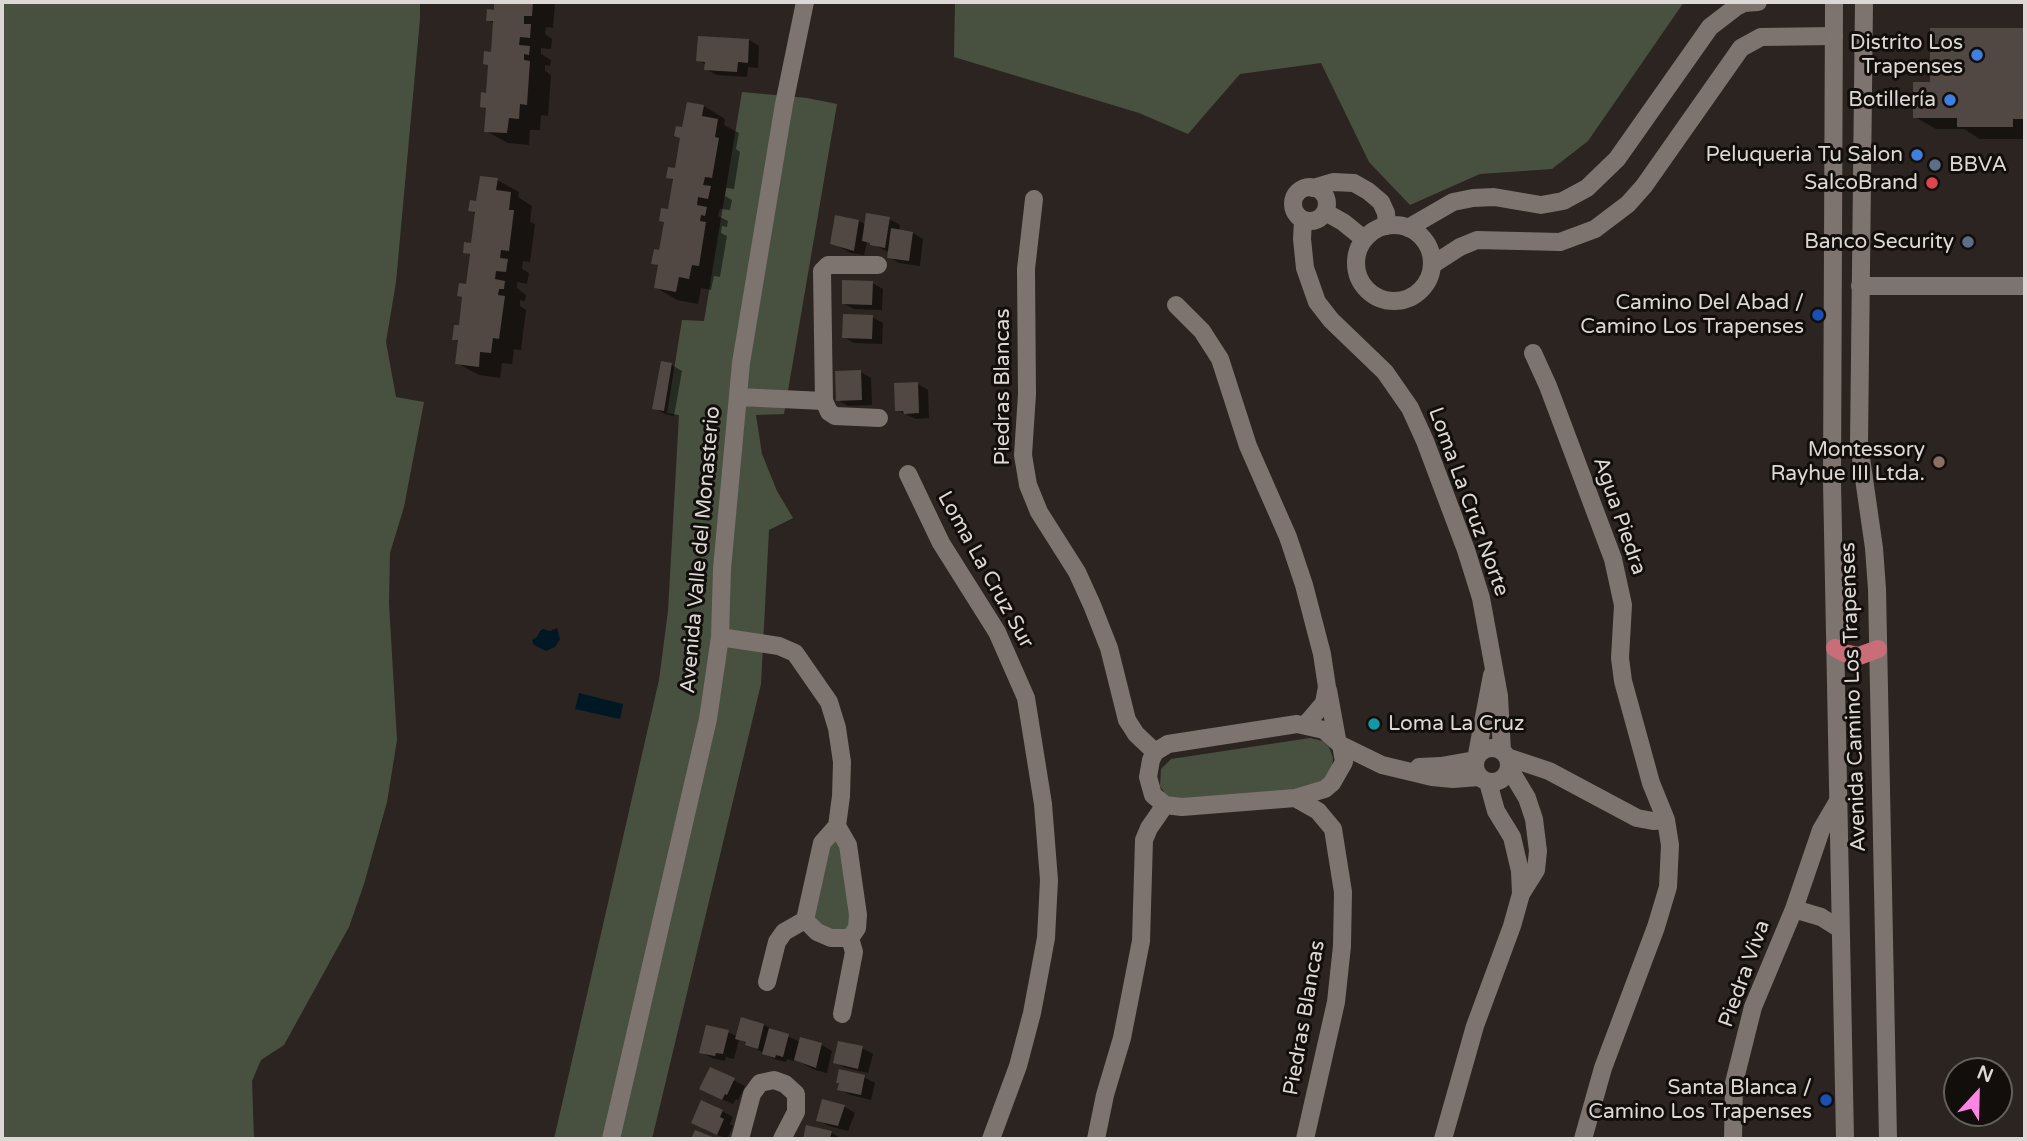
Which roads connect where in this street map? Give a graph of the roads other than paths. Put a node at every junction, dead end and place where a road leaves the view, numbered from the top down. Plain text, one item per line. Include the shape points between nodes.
1 (805, 2) edge
2 (1758, 2) edge
3 (1835, 2) edge
4 (1864, 2) edge
5 (1833, 36) junction
6 (1314, 188) junction
7 (1034, 199) dead end
8 (1325, 212) junction
9 (1303, 220) junction
10 (1387, 226) junction
11 (1408, 228) junction
12 (1364, 239) junction
13 (878, 265) dead end
14 (1432, 265) junction
15 (1860, 286) junction
16 (2025, 286) edge
17 (1177, 305) dead end
18 (1533, 353) dead end
19 (738, 397) junction
20 (824, 401) junction
21 (879, 418) dead end
22 (908, 474) dead end
23 (720, 637) junction
24 (1835, 648) junction
25 (1878, 649) junction
26 (1493, 668) junction
27 (1327, 687) junction
28 (1306, 724) junction
29 (1339, 742) junction
30 (1155, 752) junction
31 (1506, 759) junction
32 (1382, 765) junction
33 (1480, 768) junction
34 (1336, 777) junction
35 (1295, 798) junction
36 (1838, 801) junction
37 (1165, 805) junction
38 (1666, 820) junction
39 (837, 826) junction
40 (1332, 829) junction
41 (1521, 894) junction
42 (1794, 909) junction
43 (805, 920) junction
44 (1840, 929) junction
45 (850, 939) junction
46 (767, 982) dead end
47 (842, 1014) dead end
48 (611, 1139) edge
49 (740, 1139) edge
50 (782, 1139) edge
51 (991, 1139) edge
52 (1096, 1139) edge
53 (1305, 1139) edge
54 (1443, 1139) edge
55 (1583, 1139) edge
56 (1733, 1139) edge
57 (1845, 1139) edge
58 (1888, 1139) edge

1 - 19 street, Avenida Valle del Monasterio via 784,104
2 - 11 street via 1736,7 1710,27 1617,159 1587,188 1563,201 1541,205 1494,197 1453,202
3 - 5 street, Avenida Camino Los Trapenses
4 - 15 street, Avenida Camino Los Trapenses
5 - 14 street via 1761,37 1741,48 1644,186 1595,229 1560,242 1477,240
5 - 24 street, Avenida Camino Los Trapenses
6 - 8 street via 1324,195
6 - 9 street via 1300,190 1293,200 1294,211
6 - 10 street via 1333,182 1354,183 1381,202
7 - 30 street, Piedras Blancas via 1026,269 1026,476 1039,512 1093,605 1127,720
8 - 9 street via 1318,219
8 - 12 street
9 - 26 street, Loma La Cruz Norte via 1305,268 1317,302 1385,372 1410,408 1425,441 1474,574
10 - 11 street
10 - 12 street
11 - 14 street via 1424,241
12 - 14 street via 1356,255 1357,276 1368,292 1384,300 1397,302 1414,296 1424,286
13 - 20 street via 828,265 822,271
15 - 16 street
15 - 25 street, Avenida Camino Los Trapenses via 1859,444 1874,548
17 - 27 street via 1220,359 1248,446 1304,585
18 - 38 street, Agua Piedra via 1613,559 1623,605 1622,681
19 - 20 street
19 - 23 street, Avenida Valle del Monasterio
20 - 21 street via 835,416
22 - 51 street, Loma La Cruz Sur via 941,543 998,632 1026,698 1043,804 1049,880 1046,938 1018,1066
23 - 39 street via 796,653 829,702 842,762
23 - 48 street, Avenida Valle del Monasterio via 708,719
24 - 25 main road via 1859,656
24 - 36 street, Avenida Camino Los Trapenses
25 - 58 street, Avenida Camino Los Trapenses
26 - 31 street, Loma La Cruz Norte
26 - 33 street, Loma La Cruz Norte
27 - 28 street via 1324,704
27 - 29 street
28 - 29 street
28 - 30 street via 1177,742
29 - 32 street
29 - 34 street via 1344,755
30 - 37 street via 1148,769 1149,786
31 - 33 street via 1499,780
31 - 33 street via 1487,748
31 - 38 street via 1549,771 1637,818
31 - 41 street, Loma La Cruz Norte via 1527,798 1538,835 1535,870
32 - 33 street
32 - 34 street
33 - 41 street, Loma La Cruz Norte via 1496,811 1512,837
34 - 35 street via 1317,793
34 - 40 street, Piedras Blancas
35 - 37 street
35 - 40 street via 1318,811
36 - 42 street, Piedra Viva via 1821,830
36 - 44 street, Avenida Camino Los Trapenses
37 - 52 street via 1144,840 1141,941
38 - 55 street, Agua Piedra via 1668,887 1603,1068
39 - 43 street via 822,843
39 - 45 street via 848,845 858,915
40 - 53 street, Piedras Blancas via 1342,880 1342,946 1331,1028
41 - 54 street, Loma La Cruz Norte via 1475,1026
42 - 44 street, Piedra Viva
42 - 56 street, Piedra Viva via 1753,1007 1734,1083
43 - 45 street via 831,938
43 - 46 street via 784,932 777,942
44 - 57 street, Avenida Camino Los Trapenses
45 - 47 street via 854,952
49 - 50 street via 752,1094 760,1083 774,1080 796,1094 796,1112

